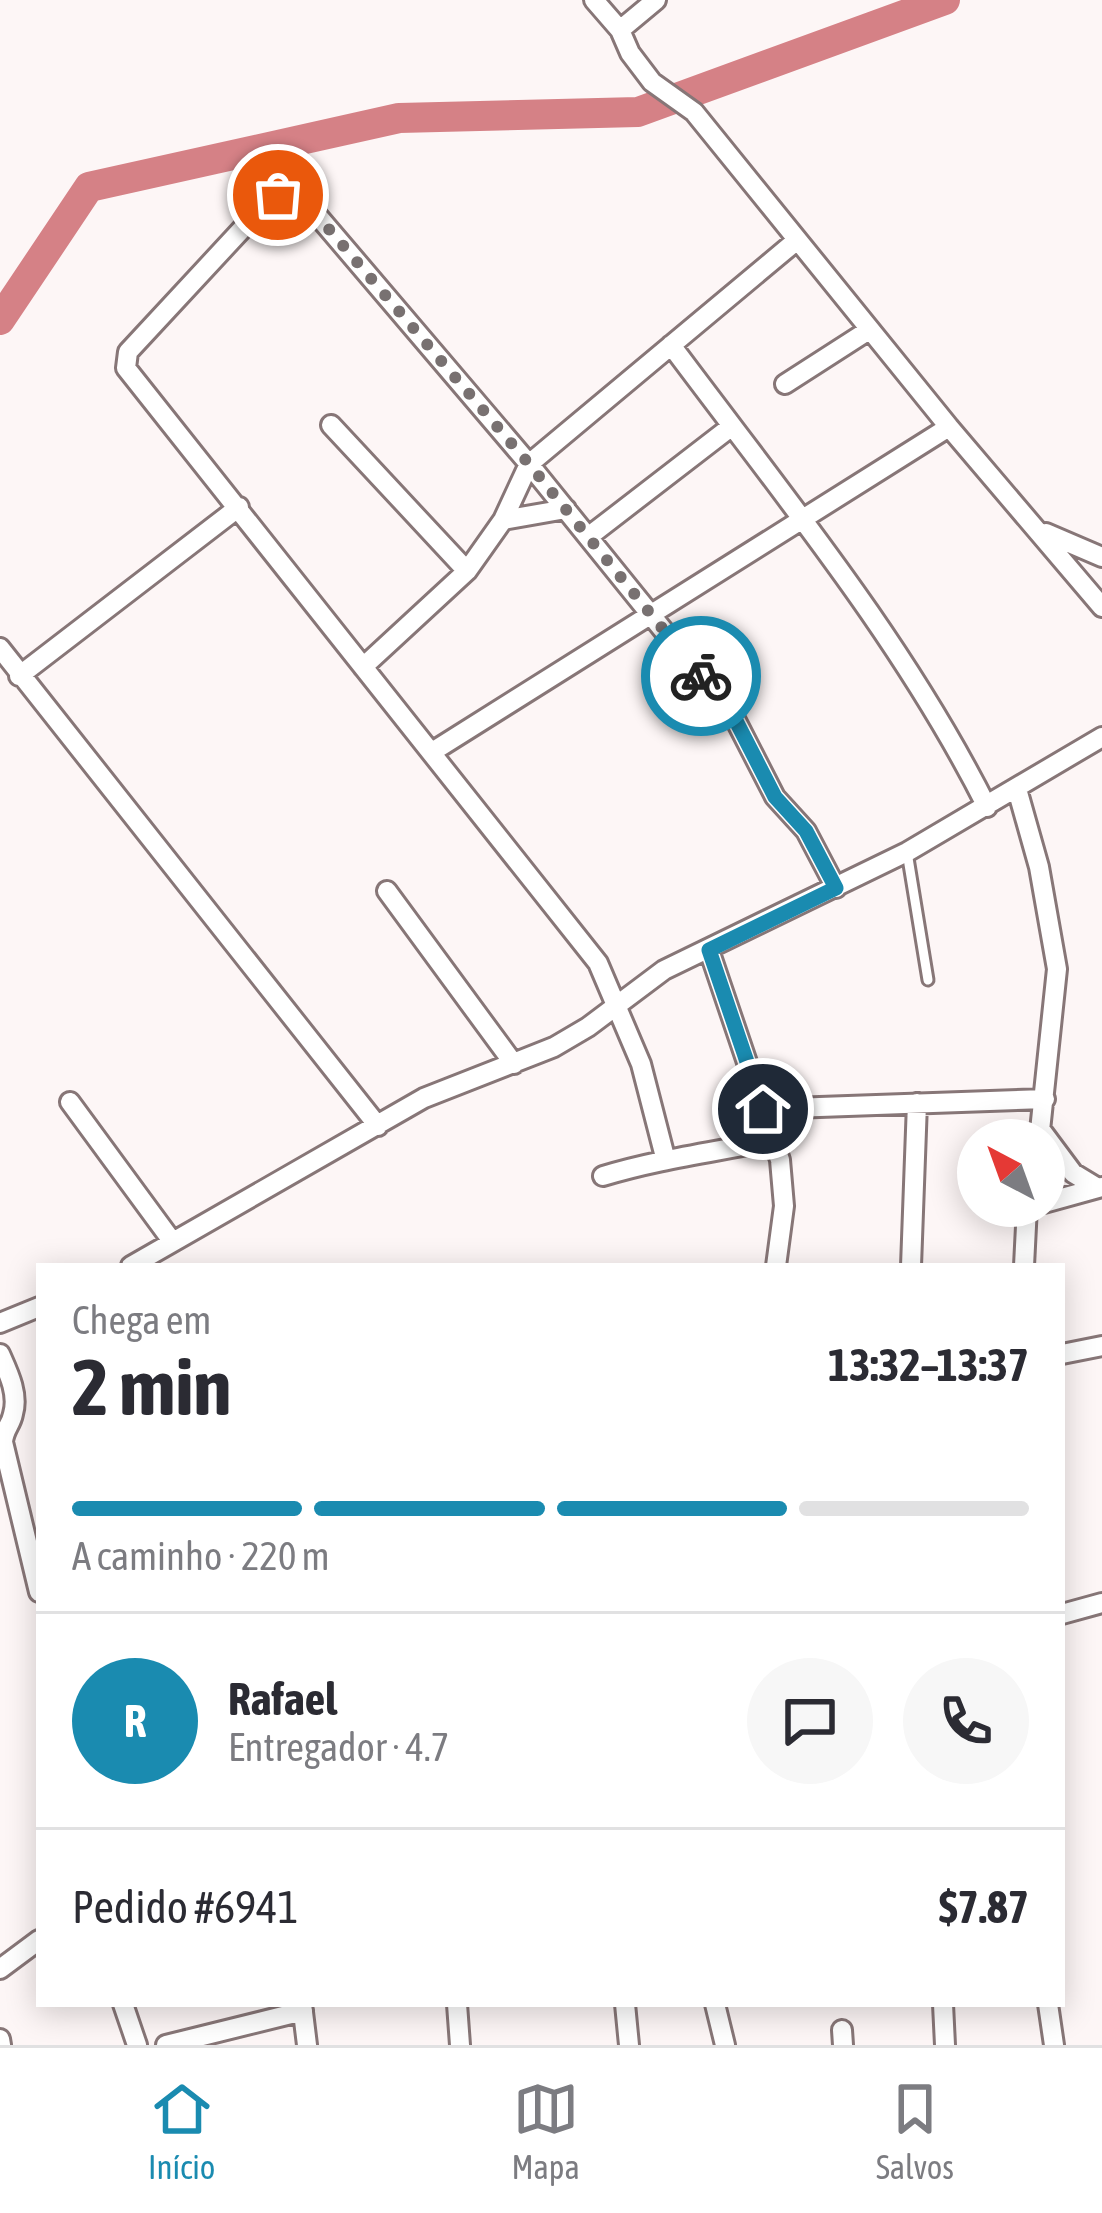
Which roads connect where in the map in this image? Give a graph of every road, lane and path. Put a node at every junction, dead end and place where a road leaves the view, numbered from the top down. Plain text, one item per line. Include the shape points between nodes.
1 (594, 0) edge
2 (656, 0) edge
3 (620, 30) junction
4 (796, 241) junction
5 (869, 329) junction
6 (671, 345) junction
7 (785, 385) dead end
8 (331, 425) dead end
9 (732, 426) junction
10 (949, 427) junction
11 (529, 464) junction
12 (239, 507) junction
13 (566, 509) junction
14 (801, 518) junction
15 (503, 520) junction
16 (1036, 528) junction
17 (588, 536) junction
18 (1102, 557) edge
19 (467, 571) junction
20 (1102, 608) edge
21 (650, 612) junction
22 (0, 648) edge
23 (363, 667) junction
24 (20, 676) junction
25 (1102, 736) edge
26 (431, 752) junction
27 (1017, 789) junction
28 (987, 807) junction
29 (907, 852) junction
30 (836, 888) junction
31 (387, 891) dead end
32 (709, 950) junction
33 (928, 980) dead end
34 (616, 1004) junction
35 (514, 1064) junction
36 (1045, 1099) junction
37 (70, 1102) dead end
38 (917, 1103) junction
39 (763, 1109) junction
40 (1042, 1119) edge
41 (378, 1126) junction
42 (773, 1140) junction
43 (665, 1157) junction
44 (1065, 1163) edge
45 (604, 1176) dead end
46 (1099, 1187) edge
47 (1065, 1197) edge
48 (1030, 1227) edge
49 (172, 1241) junction
50 (135, 1263) edge
51 (776, 1263) edge
52 (911, 1263) edge
53 (1024, 1263) edge
54 (36, 1308) edge
55 (0, 1323) edge
56 (1102, 1346) edge
57 (1065, 1353) edge
58 (0, 1354) edge
59 (36, 1580) edge
60 (1102, 1603) edge
61 (1065, 1613) edge
62 (36, 1942) edge
63 (0, 1969) edge
64 (124, 2007) edge
65 (302, 2007) edge
66 (458, 2007) edge
67 (625, 2007) edge
68 (716, 2007) edge
69 (943, 2007) edge
70 (1048, 2007) edge
71 (137, 2045) edge
72 (166, 2045) edge
73 (307, 2045) edge
74 (460, 2045) edge
75 (629, 2045) edge
76 (725, 2045) edge
77 (945, 2045) edge
78 (1054, 2045) edge

1 - 3 street
2 - 3 street
3 - 4 street via 640,68 694,112
4 - 5 street
4 - 6 street
5 - 7 street
5 - 10 street
6 - 9 street
6 - 11 street
8 - 19 street
9 - 14 street
9 - 17 street
10 - 14 street
10 - 16 street
11 - 12 street via 311,208 278,195 125,361
11 - 13 street
11 - 15 street
12 - 23 street
12 - 24 street
13 - 15 street
13 - 17 street
14 - 21 street
14 - 28 street via 897,654
15 - 19 street
16 - 18 street
16 - 20 street
17 - 21 street
19 - 23 street
21 - 26 street
21 - 30 street via 735,719
22 - 24 street
23 - 26 street
24 - 41 street
25 - 27 street
26 - 34 street via 598,963
27 - 28 street
27 - 36 street via 1058,970
28 - 29 street
29 - 30 street
29 - 33 lane
30 - 32 street
31 - 35 street
32 - 34 street
32 - 39 street
34 - 35 street via 589,1027
34 - 43 street
35 - 41 street via 424,1098
36 - 38 street
36 - 40 street
37 - 49 street
38 - 39 street
38 - 52 street
39 - 42 street
41 - 49 street
42 - 43 street
42 - 51 street via 784,1206
43 - 45 street
44 - 46 street
46 - 47 street
48 - 53 street
49 - 50 street
54 - 55 street
56 - 57 street
58 - 59 street via 14,1396 3,1442
60 - 61 street
62 - 63 street
64 - 71 street
65 - 72 street
65 - 73 street
66 - 74 street
67 - 75 street
68 - 76 street
69 - 77 street
70 - 78 street

